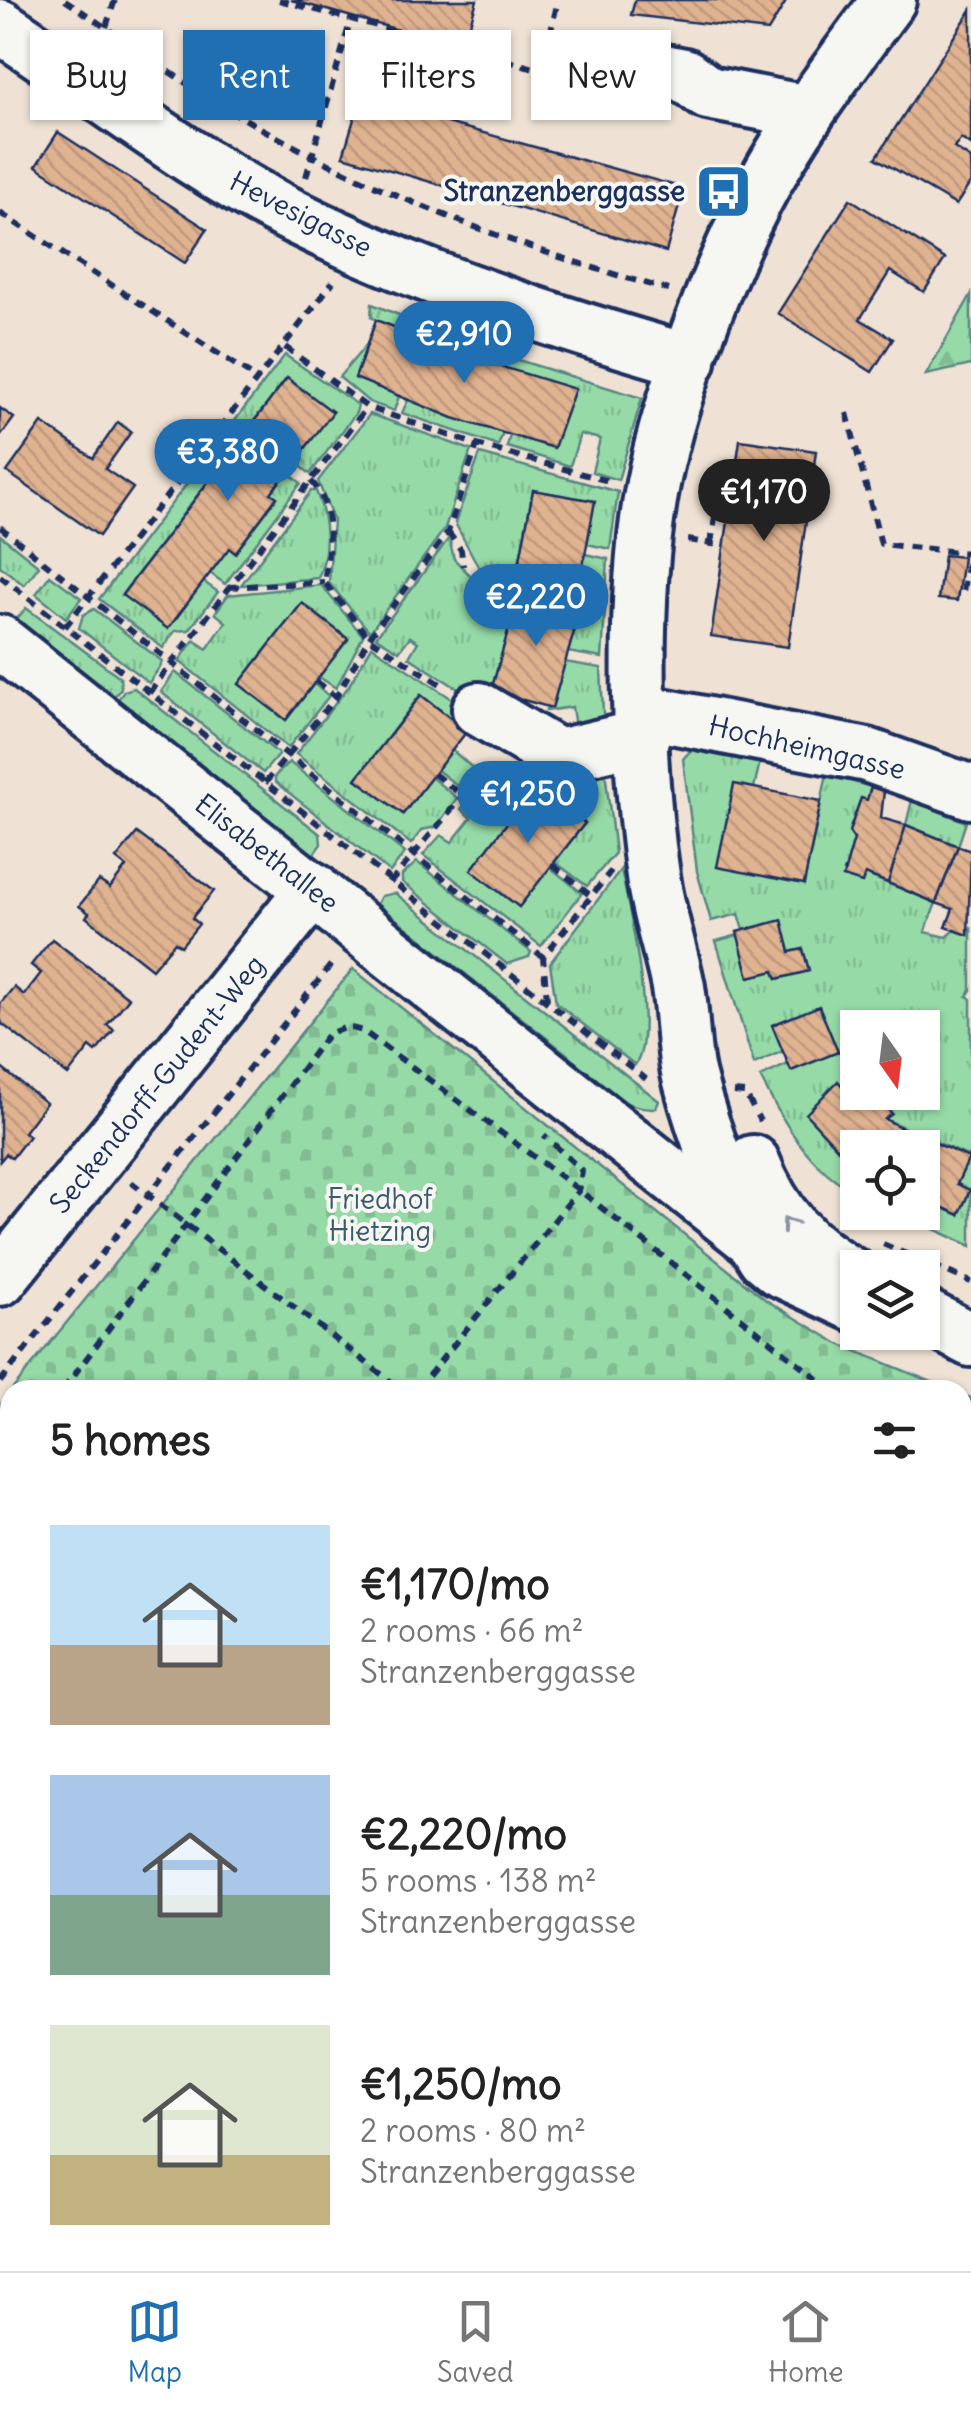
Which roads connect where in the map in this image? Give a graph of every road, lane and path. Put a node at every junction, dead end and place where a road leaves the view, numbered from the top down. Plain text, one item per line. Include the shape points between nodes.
1 (65, 0) edge
2 (115, 0) edge
3 (279, 0) edge
4 (558, 0) edge
5 (889, 0) edge
6 (351, 19) junction
7 (0, 26) edge
8 (106, 27) junction
9 (551, 30) edge
10 (531, 67) edge
11 (671, 73) edge
12 (808, 112) junction
13 (313, 155) junction
14 (0, 213) edge
15 (295, 217) junction
16 (361, 246) junction
17 (711, 301) junction
18 (285, 347) junction
19 (689, 361) junction
20 (259, 380) junction
21 (367, 407) junction
22 (848, 413) dead end
23 (477, 445) junction
24 (724, 456) dead end
25 (311, 481) junction
26 (652, 492) junction
27 (0, 527) edge
28 (448, 532) junction
29 (682, 539) dead end
30 (711, 544) junction
31 (724, 546) dead end
32 (462, 566) dead end
33 (0, 576) edge
34 (324, 582) junction
35 (229, 586) junction
36 (962, 598) dead end
37 (90, 599) junction
38 (65, 627) junction
39 (369, 638) junction
40 (0, 642) edge
41 (171, 663) junction
42 (316, 681) dead end
43 (149, 693) junction
44 (336, 698) junction
45 (478, 708) joint
46 (642, 724) junction
47 (288, 755) junction
48 (434, 774) dead end
49 (481, 774) dead end
50 (265, 784) junction
51 (971, 792) edge
52 (463, 796) junction
53 (649, 823) junction
54 (414, 852) junction
55 (553, 865) dead end
56 (390, 882) junction
57 (313, 889) junction
58 (592, 896) junction
59 (342, 953) dead end
60 (544, 958) junction
61 (547, 1002) junction
62 (534, 1065) junction
63 (648, 1081) dead end
64 (734, 1133) junction
65 (544, 1135) dead end
66 (633, 1148) junction
67 (97, 1158) junction
68 (579, 1190) junction
69 (148, 1195) junction
70 (186, 1224) junction
71 (754, 1241) junction
72 (840, 1256) edge
73 (940, 1275) edge
74 (0, 1279) edge
75 (971, 1282) edge
76 (840, 1298) edge
77 (940, 1324) edge
78 (940, 1333) edge
79 (971, 1341) edge
80 (2, 1380) edge
81 (70, 1380) edge
82 (389, 1380) edge
83 (425, 1380) edge
84 (819, 1380) edge

1 - 8 path
2 - 8 path
3 - 6 path
4 - 9 path
5 - 12 street
6 - 10 path
6 - 13 path
7 - 15 street, Hevesigasse via 139,123
8 - 13 path via 206,95
11 - 12 street via 708,93
12 - 17 street via 755,201
13 - 15 path
13 - 17 path via 486,234
14 - 20 path
15 - 16 street, Hevesigasse
16 - 18 path
16 - 19 street, Hevesigasse
17 - 19 street
18 - 20 path
18 - 21 path
19 - 26 street
20 - 37 path
21 - 23 path
21 - 25 path
22 - 36 path via 882,544 969,554
23 - 26 path
23 - 28 path
24 - 30 path
25 - 34 path via 321,492 330,539
25 - 35 path
26 - 46 street via 640,610
27 - 37 path
28 - 32 path via 461,550
28 - 39 path
29 - 30 path
30 - 31 path
33 - 38 path
34 - 35 path
34 - 39 path
35 - 41 path
37 - 38 path
37 - 41 path
38 - 43 path
39 - 44 path
39 - 45 path
40 - 57 street, Elisabethallee
41 - 43 path
41 - 47 path
42 - 44 path
43 - 50 path
44 - 47 path
45 - 46 street via 558,756
46 - 51 street, Hochheimgasse via 867,755
46 - 53 street
47 - 50 path
47 - 54 path
48 - 52 path
49 - 52 path
50 - 56 path
52 - 54 path
53 - 58 path
53 - 64 street via 689,1076
54 - 56 path
54 - 60 path
55 - 58 path
56 - 61 path
57 - 62 street, Elisabethallee
57 - 67 street, Seckendorff-Gudent-Weg
58 - 60 path
59 - 69 path
60 - 61 path
61 - 63 path
62 - 64 street, Elisabethallee via 626,1110
62 - 66 street, Elisabethallee
64 - 66 street, Elisabethallee via 683,1157
64 - 71 street
72 -> 64 street via 814,1254 795,1236
65 - 68 path via 582,1171
66 - 71 street, Elisabethallee
67 - 69 path
67 - 74 street, Seckendorff-Gudent-Weg
68 - 70 path via 363,1030 347,1028 328,1034
68 - 83 path
68 - 84 path
69 - 70 path
69 - 80 path
70 - 81 path
70 - 82 path
71 - 76 street via 778,1269
73 - 75 path
77 - 79 street
78 - 79 street

